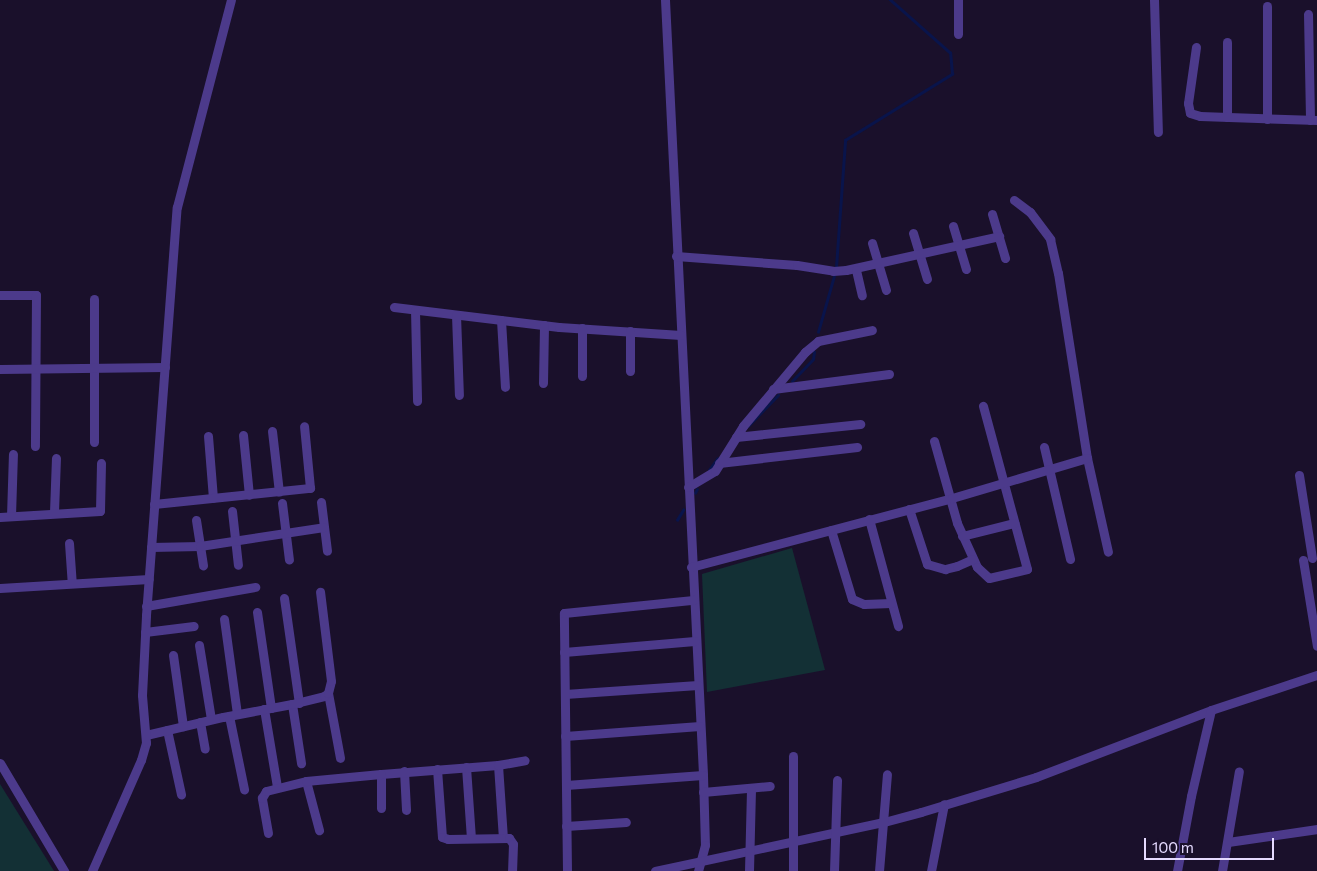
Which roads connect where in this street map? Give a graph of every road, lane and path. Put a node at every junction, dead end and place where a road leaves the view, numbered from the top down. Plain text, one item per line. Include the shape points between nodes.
1 (231, 0) edge
2 (665, 0) edge
3 (958, 0) edge
4 (1154, 0) edge
5 (1267, 6) dead end
6 (1308, 14) dead end
7 (958, 34) dead end
8 (1226, 42) dead end
9 (1196, 47) dead end
10 (1227, 116) junction
11 (1267, 119) junction
12 (1314, 120) edge
13 (1158, 132) dead end
14 (1014, 200) dead end
15 (992, 214) dead end
16 (953, 226) dead end
17 (913, 233) dead end
18 (999, 236) junction
19 (872, 243) dead end
20 (960, 246) junction
21 (921, 255) junction
22 (676, 256) junction
23 (1005, 258) dead end
24 (880, 264) junction
25 (966, 269) dead end
26 (856, 270) junction
27 (927, 279) dead end
28 (886, 290) dead end
29 (0, 295) edge
30 (862, 295) dead end
31 (94, 299) dead end
32 (394, 307) dead end
33 (416, 310) junction
34 (456, 315) junction
35 (501, 320) junction
36 (544, 325) junction
37 (582, 328) junction
38 (872, 330) dead end
39 (630, 332) junction
40 (680, 335) junction
41 (164, 367) junction
42 (94, 368) junction
43 (34, 369) junction
44 (0, 370) edge
45 (630, 371) dead end
46 (889, 374) dead end
47 (582, 376) dead end
48 (543, 384) dead end
49 (505, 387) dead end
50 (773, 389) junction
51 (459, 395) dead end
52 (417, 401) dead end
53 (983, 406) dead end
54 (860, 424) dead end
55 (304, 426) dead end
56 (272, 431) dead end
57 (243, 435) dead end
58 (208, 436) dead end
59 (738, 437) junction
60 (934, 440) dead end
61 (94, 442) dead end
62 (34, 446) dead end
63 (1044, 447) dead end
64 (857, 448) dead end
65 (13, 454) dead end
66 (56, 458) dead end
67 (1086, 458) junction
68 (720, 461) junction
69 (101, 464) dead end
70 (1048, 467) junction
71 (1299, 476) dead end
72 (1003, 481) junction
73 (688, 487) junction
74 (279, 492) junction
75 (249, 495) junction
76 (213, 498) junction
77 (952, 498) junction
78 (320, 502) dead end
79 (282, 503) dead end
80 (154, 504) junction
81 (909, 509) junction
82 (232, 511) dead end
83 (54, 512) junction
84 (11, 516) junction
85 (0, 517) edge
86 (870, 519) junction
87 (196, 520) dead end
88 (1014, 523) junction
89 (324, 527) junction
90 (831, 530) junction
91 (285, 533) junction
92 (962, 536) junction
93 (236, 541) junction
94 (68, 543) dead end
95 (200, 546) junction
96 (151, 547) junction
97 (327, 551) dead end
98 (1108, 552) dead end
99 (973, 559) junction
100 (1070, 559) dead end
101 (1307, 559) edge
102 (289, 560) dead end
103 (203, 565) dead end
104 (238, 565) dead end
105 (691, 567) junction
106 (148, 579) junction
107 (72, 582) junction
108 (255, 587) dead end
109 (0, 588) edge
110 (320, 592) dead end
111 (284, 598) dead end
112 (693, 600) junction
113 (891, 603) junction
114 (146, 606) junction
115 (258, 612) dead end
116 (224, 619) dead end
117 (194, 626) dead end
118 (898, 626) dead end
119 (145, 632) junction
120 (695, 641) junction
121 (199, 645) dead end
122 (1317, 646) edge
123 (564, 652) junction
124 (173, 655) dead end
125 (1317, 675) edge
126 (698, 685) junction
127 (328, 692) junction
128 (566, 694) junction
129 (296, 703) junction
130 (267, 709) junction
131 (1211, 710) junction
132 (233, 715) junction
133 (211, 720) junction
134 (200, 722) junction
135 (183, 726) junction
136 (700, 726) junction
137 (167, 730) junction
138 (146, 735) junction
139 (565, 736) junction
140 (205, 749) dead end
141 (793, 756) dead end
142 (340, 758) dead end
143 (525, 760) dead end
144 (301, 762) dead end
145 (0, 763) edge
146 (498, 765) junction
147 (466, 767) junction
148 (437, 769) junction
149 (404, 771) junction
150 (1239, 771) dead end
151 (381, 774) junction
152 (703, 774) junction
153 (887, 774) dead end
154 (837, 780) dead end
155 (306, 781) junction
156 (566, 785) junction
157 (770, 786) dead end
158 (277, 787) junction
159 (751, 788) junction
160 (244, 789) dead end
161 (703, 792) junction
162 (181, 794) dead end
163 (944, 804) junction
164 (381, 808) dead end
165 (406, 810) dead end
166 (626, 822) dead end
167 (884, 822) junction
168 (566, 826) junction
169 (1317, 829) edge
170 (319, 830) dead end
171 (268, 833) dead end
172 (835, 833) junction
173 (472, 838) junction
174 (503, 838) junction
175 (794, 840) junction
176 (1228, 842) junction
177 (750, 850) junction
178 (700, 861) junction
179 (64, 871) edge
180 (92, 871) edge
181 (512, 871) edge
182 (567, 871) edge
183 (655, 871) edge
184 (698, 871) edge
185 (749, 871) edge
186 (793, 871) edge
187 (834, 871) edge
188 (879, 871) edge
189 (931, 871) edge
190 (1178, 871) edge
191 (1222, 871) edge

1 - 41 street via 177,207
2 - 22 street
3 - 7 street
4 - 13 street
5 - 11 street
6 - 12 street
8 - 10 street
9 - 10 street via 1188,103 1190,113
10 - 11 street
11 - 12 street
14 - 67 street via 1030,212 1050,239 1058,272
15 - 18 street
16 - 20 street
17 - 21 street
18 - 20 street
18 - 23 street
19 - 24 street
20 - 21 street
20 - 25 street
21 - 24 street
21 - 27 street
22 - 26 street via 797,264 832,271
22 - 40 street
24 - 26 street
24 - 28 street
26 - 30 street
29 - 43 street via 36,296
31 - 42 street
32 - 33 street
33 - 34 street
33 - 52 street
34 - 35 street
34 - 51 street
35 - 36 street
35 - 49 street
36 - 37 street
36 - 48 street
37 - 39 street
37 - 47 street
38 - 50 street via 818,341
39 - 40 street
39 - 45 street
40 - 73 street
41 - 42 street
41 - 80 street
42 - 43 street
42 - 61 street
43 - 44 street
43 - 62 street
46 - 50 street
50 - 59 street
53 - 72 street
54 - 59 street
55 - 74 street via 310,488
56 - 74 street
57 - 75 street
58 - 76 street
59 - 68 street
60 - 77 street
63 - 70 street
64 - 68 street
65 - 84 street
66 - 83 street
67 - 70 street
67 - 98 street
68 - 73 street via 710,476
69 - 83 street via 100,511
70 - 72 street
70 - 100 street
71 - 101 street
72 - 77 street
72 - 88 street
73 - 105 street
74 - 75 street
75 - 76 street
76 - 80 street
77 - 81 street
77 - 92 street
78 - 89 street
79 - 91 street
80 - 96 street
81 - 86 street
81 - 99 street via 927,564 945,568
82 - 93 street
83 - 84 street
84 - 85 street
86 - 90 street
86 - 113 street
87 - 95 street
88 - 92 street
88 - 99 street via 1027,568 989,578 978,570
89 - 91 street
89 - 97 street
90 - 105 street
90 - 113 street via 852,599 864,604
91 - 93 street
91 - 102 street
92 - 99 street
93 - 95 street
93 - 104 street
94 - 107 street
95 - 96 street
95 - 103 street
96 - 106 street
101 - 122 street
105 - 112 street
106 - 107 street
106 - 114 street
107 - 109 street
108 - 114 street
110 - 127 street via 331,681
111 - 129 street
112 - 120 street
112 - 123 street via 564,613
113 - 118 street
114 - 119 street
115 - 130 street
116 - 132 street
117 - 119 street
119 - 138 street via 142,695
120 - 123 street
120 - 126 street
121 - 133 street
123 - 128 street
124 - 135 street
125 - 131 street
126 - 128 street
126 - 136 street
127 - 129 street
127 - 142 street
128 - 139 street
129 - 130 street
129 - 144 street
130 - 132 street
130 - 158 street
131 - 163 street via 1061,769
131 - 190 street
132 - 133 street
132 - 160 street
133 - 134 street
134 - 135 street
134 - 140 street
135 - 137 street
136 - 139 street
136 - 152 street
137 - 138 street
137 - 162 street
138 - 180 street via 141,760
139 - 156 street
141 - 175 street
143 - 146 street
145 - 179 street
146 - 147 street
146 - 174 street
147 - 148 street
147 - 173 street
148 - 149 street
148 - 173 street via 442,837
149 - 151 street
149 - 165 street
150 - 176 street
151 - 155 street
151 - 164 street
152 - 156 street
152 - 161 street
153 - 167 street
154 - 172 street
155 - 158 street
155 - 170 street
156 - 168 street
157 - 159 street
158 - 171 street via 262,795
159 - 161 street
159 - 177 street
161 - 178 street via 705,845
163 - 167 street
163 - 189 street
166 - 168 street
167 - 172 street
167 - 188 street
168 - 182 street
169 - 176 street
172 - 175 street
172 - 187 street
173 - 174 street
174 - 181 street via 509,838 512,844
175 - 177 street
175 - 186 street
176 - 191 street
177 - 178 street
177 - 185 street
178 - 183 street
178 - 184 street

